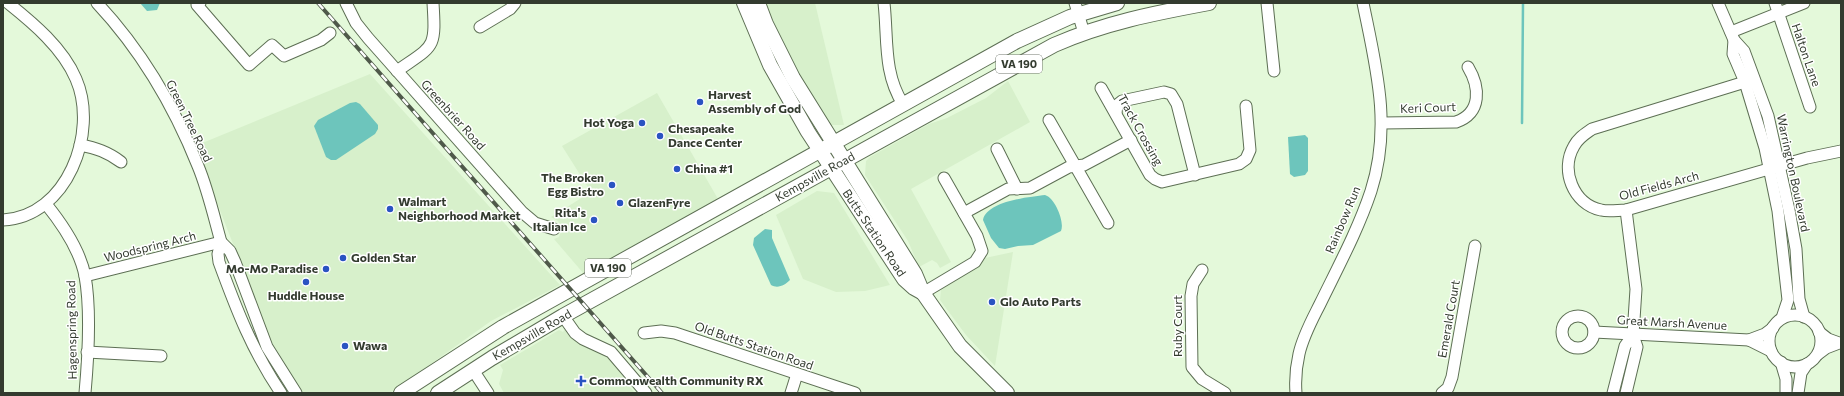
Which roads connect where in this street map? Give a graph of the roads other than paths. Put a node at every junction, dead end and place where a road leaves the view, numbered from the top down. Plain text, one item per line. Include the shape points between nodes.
1 (8, 3) edge
2 (97, 3) edge
3 (200, 3) edge
4 (346, 3) edge
5 (433, 3) edge
6 (515, 3) edge
7 (744, 3) edge
8 (758, 3) edge
9 (884, 3) edge
10 (1117, 3) edge
11 (1209, 3) edge
12 (1267, 3) edge
13 (1363, 3) edge
14 (1718, 3) edge
15 (1804, 3) edge
16 (1777, 8) edge
17 (1077, 9) edge
18 (480, 27) dead end
19 (1084, 32) junction
20 (330, 33) dead end
21 (1733, 36) junction
22 (1468, 67) dead end
23 (397, 71) junction
24 (1274, 71) dead end
25 (1745, 82) junction
26 (1102, 88) dead end
27 (902, 104) junction
28 (1246, 106) dead end
29 (1810, 107) dead end
30 (1116, 113) junction
31 (1049, 120) dead end
32 (1382, 123) junction
33 (1131, 140) junction
34 (833, 143) junction
35 (80, 145) junction
36 (997, 149) dead end
37 (819, 150) junction
38 (1841, 151) edge
39 (844, 160) junction
40 (121, 162) dead end
41 (1076, 166) junction
42 (831, 168) junction
43 (1775, 168) junction
44 (1195, 175) junction
45 (944, 178) dead end
46 (1018, 189) junction
47 (46, 204) junction
48 (1626, 210) junction
49 (964, 213) junction
50 (3, 220) edge
51 (1108, 224) dead end
52 (554, 229) dead end
53 (221, 242) junction
54 (1475, 246) dead end
55 (1202, 270) dead end
56 (85, 276) junction
57 (922, 293) junction
58 (563, 316) junction
59 (1804, 317) junction
60 (1782, 318) junction
61 (1773, 328) junction
62 (1594, 332) dead end
63 (1820, 332) junction
64 (644, 334) dead end
65 (1633, 335) junction
66 (1749, 340) junction
67 (1840, 343) edge
68 (1771, 351) junction
69 (87, 352) junction
70 (1818, 354) junction
71 (161, 356) dead end
72 (1781, 362) junction
73 (1807, 364) junction
74 (473, 370) junction
75 (797, 374) junction
76 (85, 393) edge
77 (281, 393) edge
78 (296, 393) edge
79 (401, 393) edge
80 (438, 393) edge
81 (488, 393) edge
82 (646, 393) edge
83 (791, 393) edge
84 (855, 393) edge
85 (1007, 393) edge
86 (1225, 393) edge
87 (1296, 393) edge
88 (1442, 393) edge
89 (1613, 393) edge
90 (1626, 393) edge
91 (1786, 393) edge
92 (1798, 393) edge

1 - 35 street via 60,52 77,80 84,112
2 - 53 street, Green Tree Road via 133,46 171,108 198,167
3 - 20 street via 197,5 249,65 272,45 284,56 321,40
4 - 23 street, Greenbrier Road via 356,23
5 - 23 street via 433,42 428,49
6 - 18 street via 510,9
7 - 37 main road, Butts Station Road via 770,65
8 - 34 main road, Butts Station Road via 785,63
9 - 27 street via 888,70
10 - 17 main road, Kempsville Road / VA 190
11 - 19 main road, Kempsville Road / VA 190 via 1132,18
12 - 24 street
13 - 32 street, Rainbow Run via 1378,78
14 - 21 street, Warrington Boulevard
15 - 16 street
16 - 21 street
16 - 29 street, Halton Lane
17 - 19 street
17 - 27 main road, Kempsville Road / VA 190
19 - 39 main road, Kempsville Road / VA 190 via 1029,58
21 - 25 street, Warrington Boulevard via 1733,54
21 - 43 street, Warrington Boulevard via 1744,51 1768,116
22 - 32 street, Keri Court via 1476,84 1476,101 1472,112 1463,120
23 - 52 street, Greenbrier Road via 522,212 536,223
25 - 43 street, Warrington Boulevard via 1765,148
25 - 48 street, Old Fields Arch via 1603,125 1582,136 1570,155 1568,167 1573,189 1580,199 1590,206 1601,210
26 - 30 street, Track Crossing
27 - 34 main road, Kempsville Road / VA 190
28 - 44 street, Track Crossing via 1250,150 1246,159 1239,164
30 - 33 street, Track Crossing
30 - 44 street via 1117,105 1122,101 1164,92 1171,94 1177,104
31 - 41 street
32 - 87 street, Rainbow Run via 1377,166 1371,189 1359,221 1304,337 1296,368
33 - 41 street via 1084,166
33 - 44 street, Track Crossing via 1155,180 1166,182
34 - 37 main road, Kempsville Road / VA 190
34 - 39 main road, Butts Station Road
35 - 40 street via 109,153
35 - 47 street via 67,177
36 - 46 street
37 - 42 main road, Butts Station Road
37 - 79 main road, Kempsville Road / VA 190 via 503,327
38 - 43 street, Old Fields Arch
39 - 42 main road, Kempsville Road / VA 190
39 - 57 main road, Butts Station Road via 920,284
41 - 46 street via 1069,167 1030,188
41 - 51 street
42 - 57 main road, Butts Station Road via 904,279
42 - 58 main road, Kempsville Road / VA 190
43 - 48 street, Old Fields Arch
43 - 59 street, Warrington Boulevard via 1789,210 1796,249 1799,299
43 - 60 street, Warrington Boulevard via 1788,300
45 - 49 street
46 - 49 street via 1008,189
47 - 50 street via 21,217
47 - 56 street, Hagenspring Road via 70,238
48 - 65 street via 1636,289
49 - 57 street via 981,244 980,256 975,262
53 - 56 street, Woodspring Arch
53 - 77 street, Green Tree Road via 219,262 237,310 252,345
53 - 78 street, Green Tree Road via 230,251 267,347
54 - 88 street, Emerald Court via 1452,377 1448,388
55 - 86 street, Ruby Court via 1193,284 1191,296 1192,367 1202,379
56 - 69 street, Hagenspring Road
57 - 85 main road, Butts Station Road via 960,346
58 - 74 main road, Kempsville Road / VA 190
58 - 82 street via 575,333 611,352
59 - 60 street
59 - 63 street via 1811,320
60 - 61 street
61 - 66 street, Great Marsh Avenue
61 - 68 street via 1769,339
62 - 65 street, Great Marsh Avenue
63 - 67 street via 1828,339
63 - 70 street
64 - 75 street, Old Butts Station Road via 661,331 675,333
65 - 66 street, Great Marsh Avenue
65 - 89 street via 1625,346
65 - 90 street via 1637,348
66 - 68 street, Great Marsh Avenue
67 - 70 street
68 - 72 street
69 - 71 street
69 - 76 street, Hagenspring Road
70 - 73 street
72 - 73 street via 1794,366
72 - 91 street via 1786,379
73 - 92 street via 1801,373
74 - 80 main road, Kempsville Road / VA 190
74 - 81 street
75 - 83 street
75 - 84 street, Old Butts Station Road

